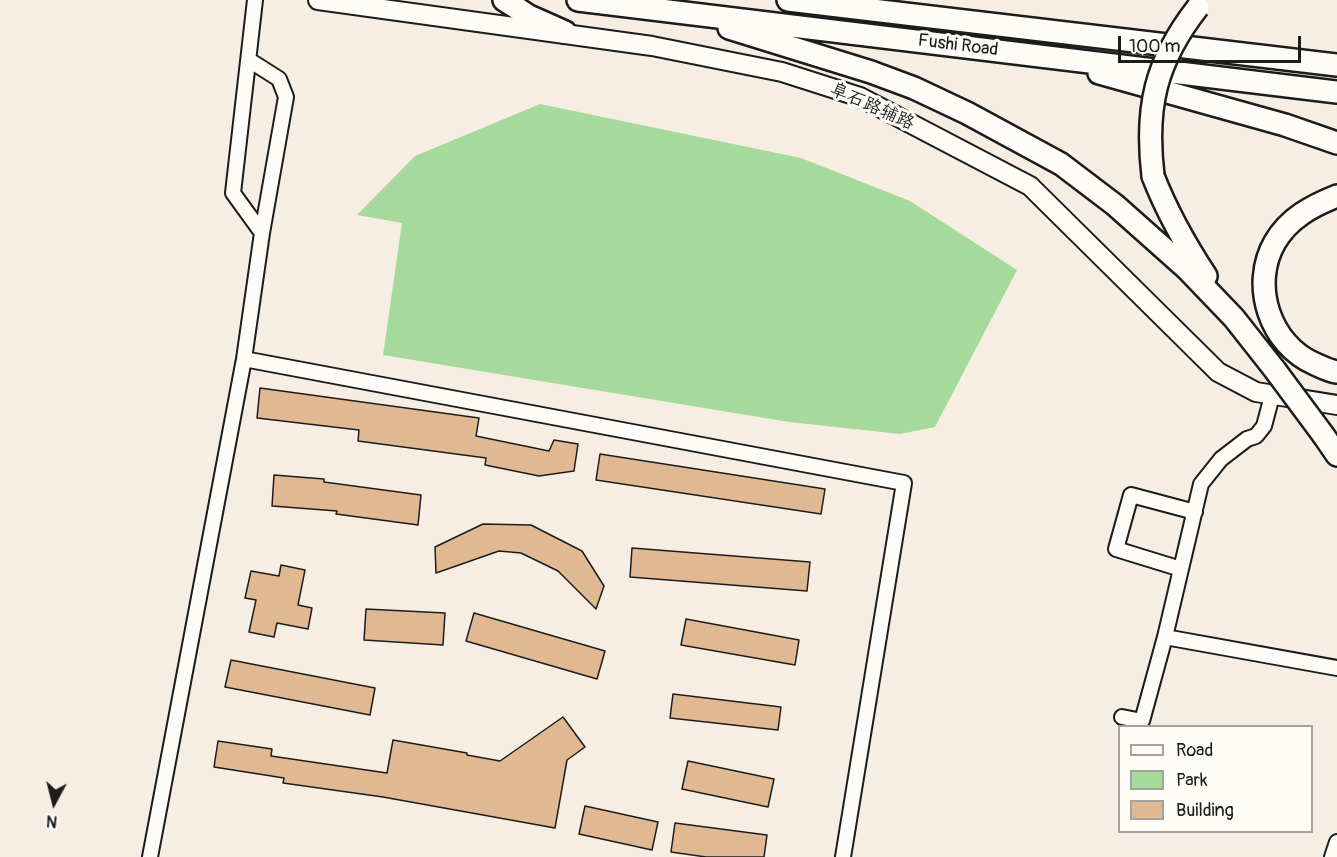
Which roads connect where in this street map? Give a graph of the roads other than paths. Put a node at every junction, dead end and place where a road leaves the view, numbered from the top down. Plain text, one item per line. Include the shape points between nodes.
1 (255, 0) edge
2 (318, 0) edge
3 (504, 0) edge
4 (578, 0) edge
5 (788, 0) edge
6 (1203, 4) edge
7 (670, 11) junction
8 (565, 33) junction
9 (1038, 56) junction
10 (249, 60) junction
11 (1337, 65) edge
12 (1337, 92) edge
13 (1337, 143) edge
14 (1337, 196) edge
15 (262, 233) junction
16 (1234, 318) junction
17 (244, 359) junction
18 (1337, 372) edge
19 (1272, 396) junction
20 (1337, 405) edge
21 (1337, 455) edge
22 (1195, 512) junction
23 (1181, 569) junction
24 (1165, 637) junction
25 (1337, 668) edge
26 (1122, 717) dead end
27 (1337, 842) edge
28 (150, 857) edge
29 (843, 857) edge
30 (1332, 857) edge

1 - 10 street
2 - 8 main road, 阜石路辅路
3 - 8 highway
4 - 7 highway, Fushi Road
5 - 11 highway, Fushi Road
6 - 16 highway, bridge via 1169,51 1151,109 1149,141 1153,176 1164,204
7 - 9 highway, Fushi Road
7 - 16 highway via 871,72 925,93 1015,138 1060,164 1115,205 1187,269
8 - 19 main road, 阜石路辅路 via 782,72 860,97 917,126 1030,186 1218,372
9 - 12 highway, Fushi Road
9 - 13 highway
10 - 15 street via 233,193
10 - 15 street via 279,79 286,97
14 - 18 highway via 1310,207 1274,243 1266,267 1265,293 1268,314 1281,339 1305,360
15 - 17 street
16 - 21 highway, bridge
17 - 28 street
17 - 29 street via 904,483
19 - 20 main road, 阜石路辅路
19 - 22 street via 1256,436 1247,438 1221,459 1201,484
22 - 23 street
22 - 23 street via 1131,495 1116,549
23 - 24 street
24 - 25 street
24 - 26 street via 1142,721
27 - 30 street

